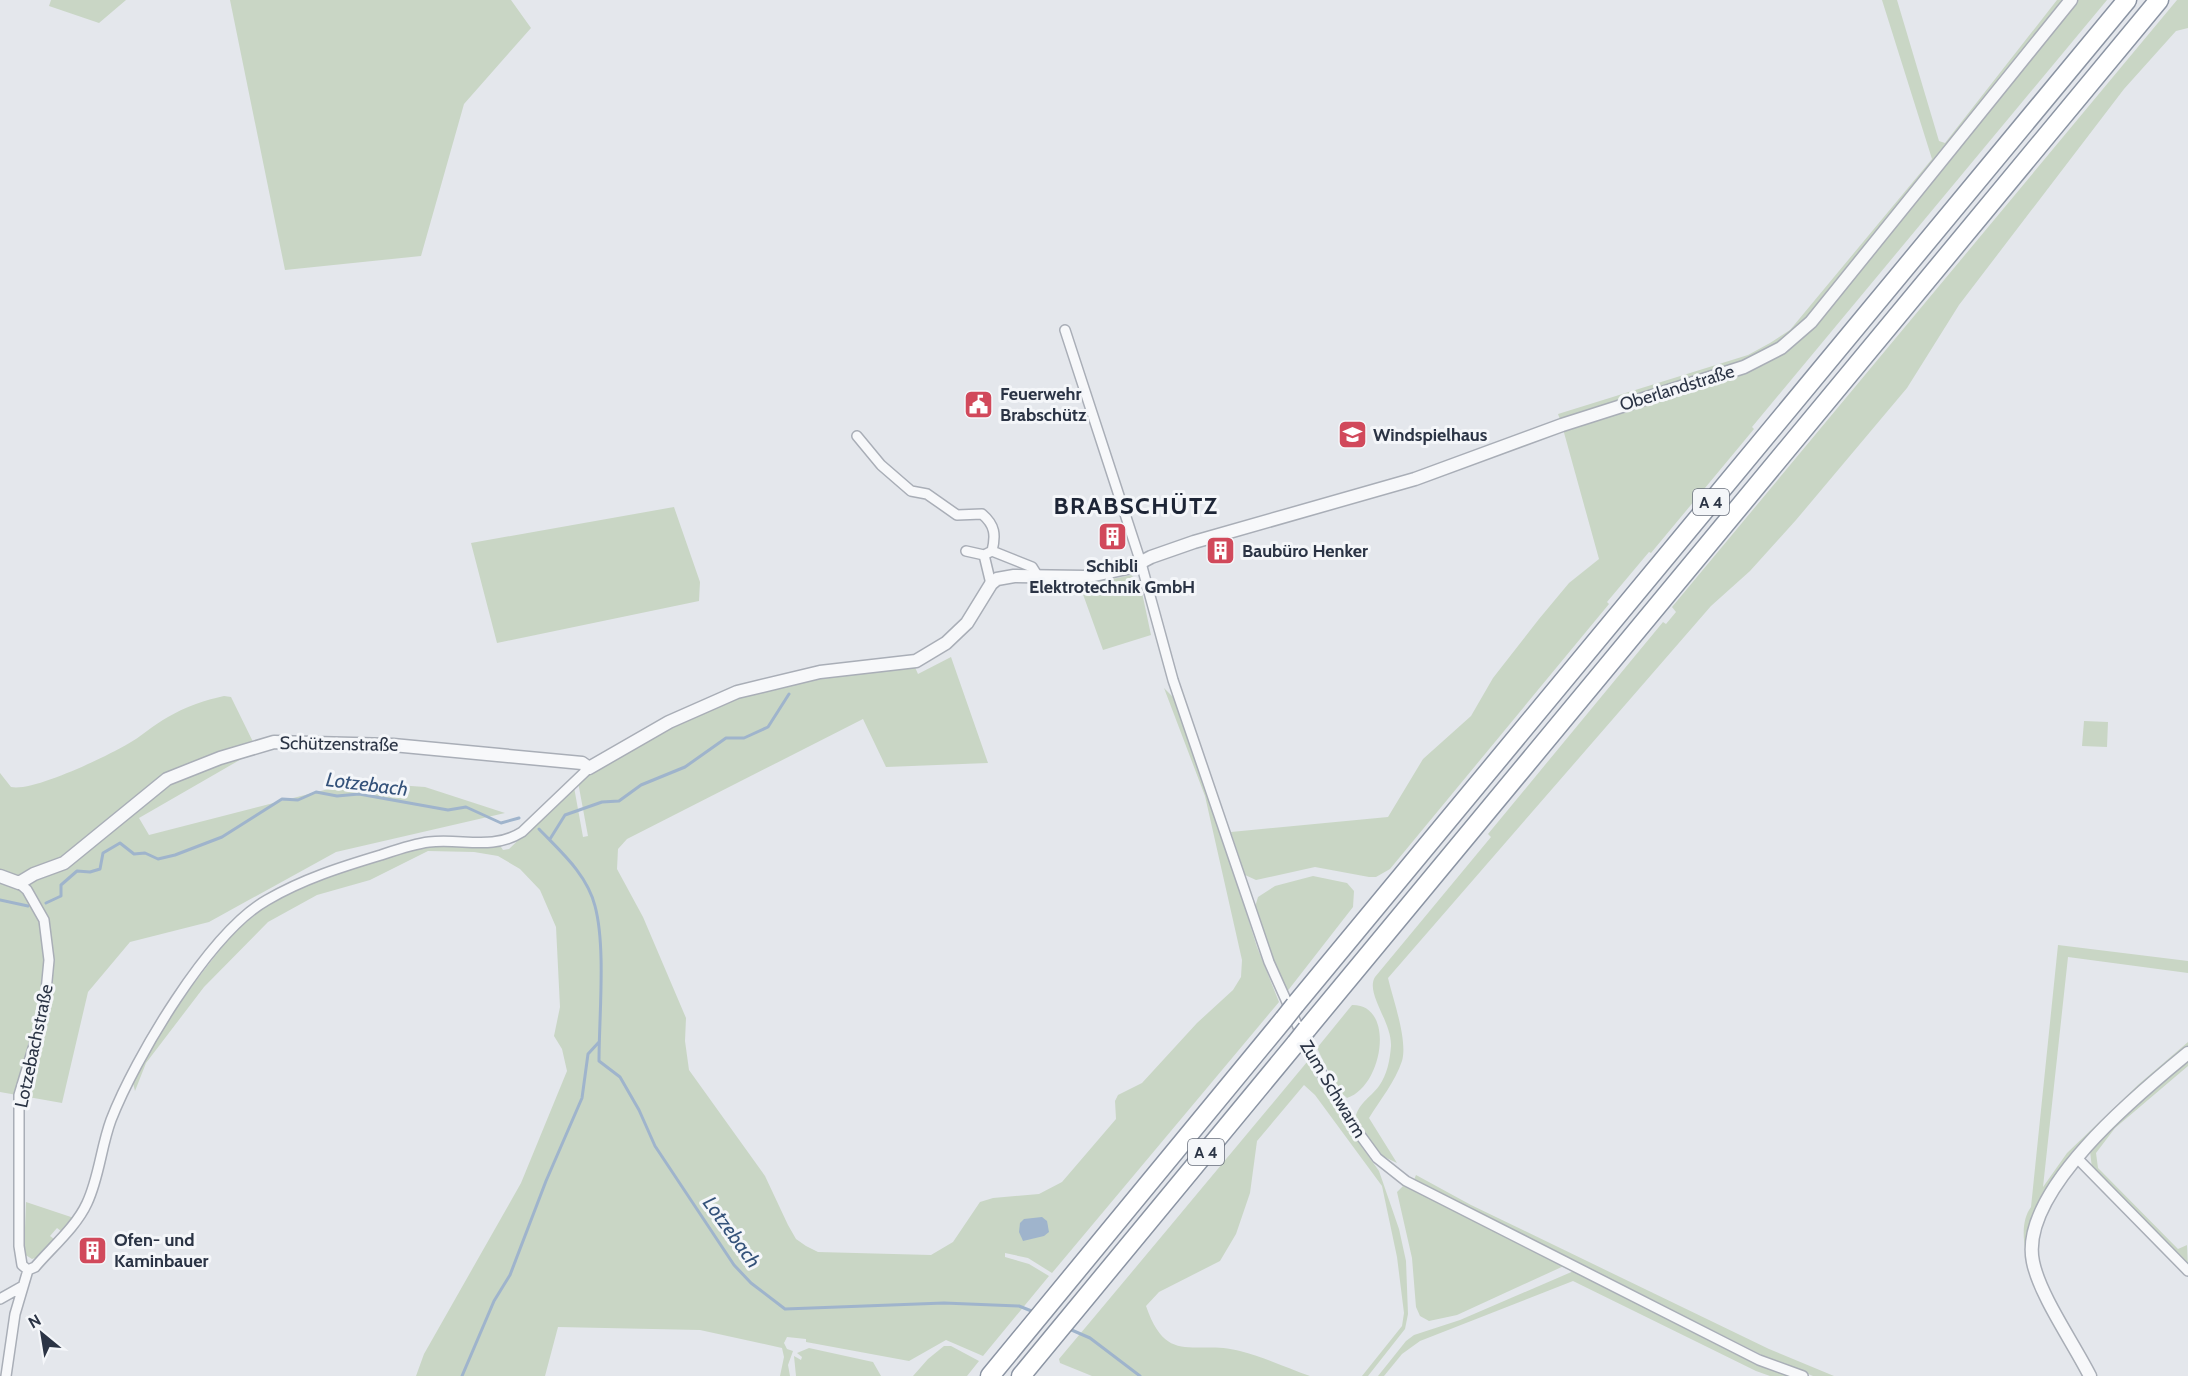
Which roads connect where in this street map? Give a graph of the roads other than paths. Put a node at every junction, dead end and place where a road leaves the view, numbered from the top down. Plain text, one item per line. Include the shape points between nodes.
1 (2070, 0) edge
2 (2127, 0) edge
3 (2159, 0) edge
4 (1065, 330) dead end
5 (857, 436) dead end
6 (966, 551) dead end
7 (988, 553) junction
8 (1141, 563) junction
9 (1037, 575) junction
10 (991, 584) junction
11 (589, 768) junction
12 (0, 876) edge
13 (19, 884) junction
14 (2188, 1053) edge
15 (2077, 1158) junction
16 (28, 1270) junction
17 (2188, 1271) edge
18 (23, 1286) junction
19 (0, 1299) edge
20 (6, 1376) edge
21 (990, 1376) edge
22 (1021, 1376) edge
23 (1803, 1376) edge
24 (2090, 1376) edge

1 - 8 street, Oberlandstraße via 1822,309 1780,348 1744,367 1562,425 1416,479 1194,542
2 - 21 highway, A 4
3 - 22 highway, A 4
4 - 8 street, Zum Schwarm
5 - 7 street via 881,465 911,491 927,494 957,515 973,512 991,522 996,537
6 - 7 street
7 - 9 street via 1032,567
7 - 10 street
8 - 9 street, Oberlandstraße via 1085,577
8 - 23 street, Zum Schwarm via 1173,680 1282,995 1324,1078 1370,1149 1396,1174 1443,1200 1759,1360
9 - 10 street, Oberlandstraße via 997,579
10 - 11 street via 967,623 946,644 916,661 820,672 737,692 669,722
11 - 13 street, Schützenstraße via 571,762 405,746 274,742 167,779 64,863
11 - 16 street via 510,840 493,844 417,844 305,880 241,918 188,985 135,1064 104,1140 86,1205 35,1267
12 - 13 street, Lotzebachstraße
13 - 16 street, Lotzebachstraße via 40,910 49,953 44,1012 20,1095 19,1246 22,1265
14 - 15 street via 2113,1118
15 - 17 street
15 - 24 street via 2042,1208 2032,1238 2032,1253 2045,1291
16 - 18 street
18 - 19 street
18 - 20 street

